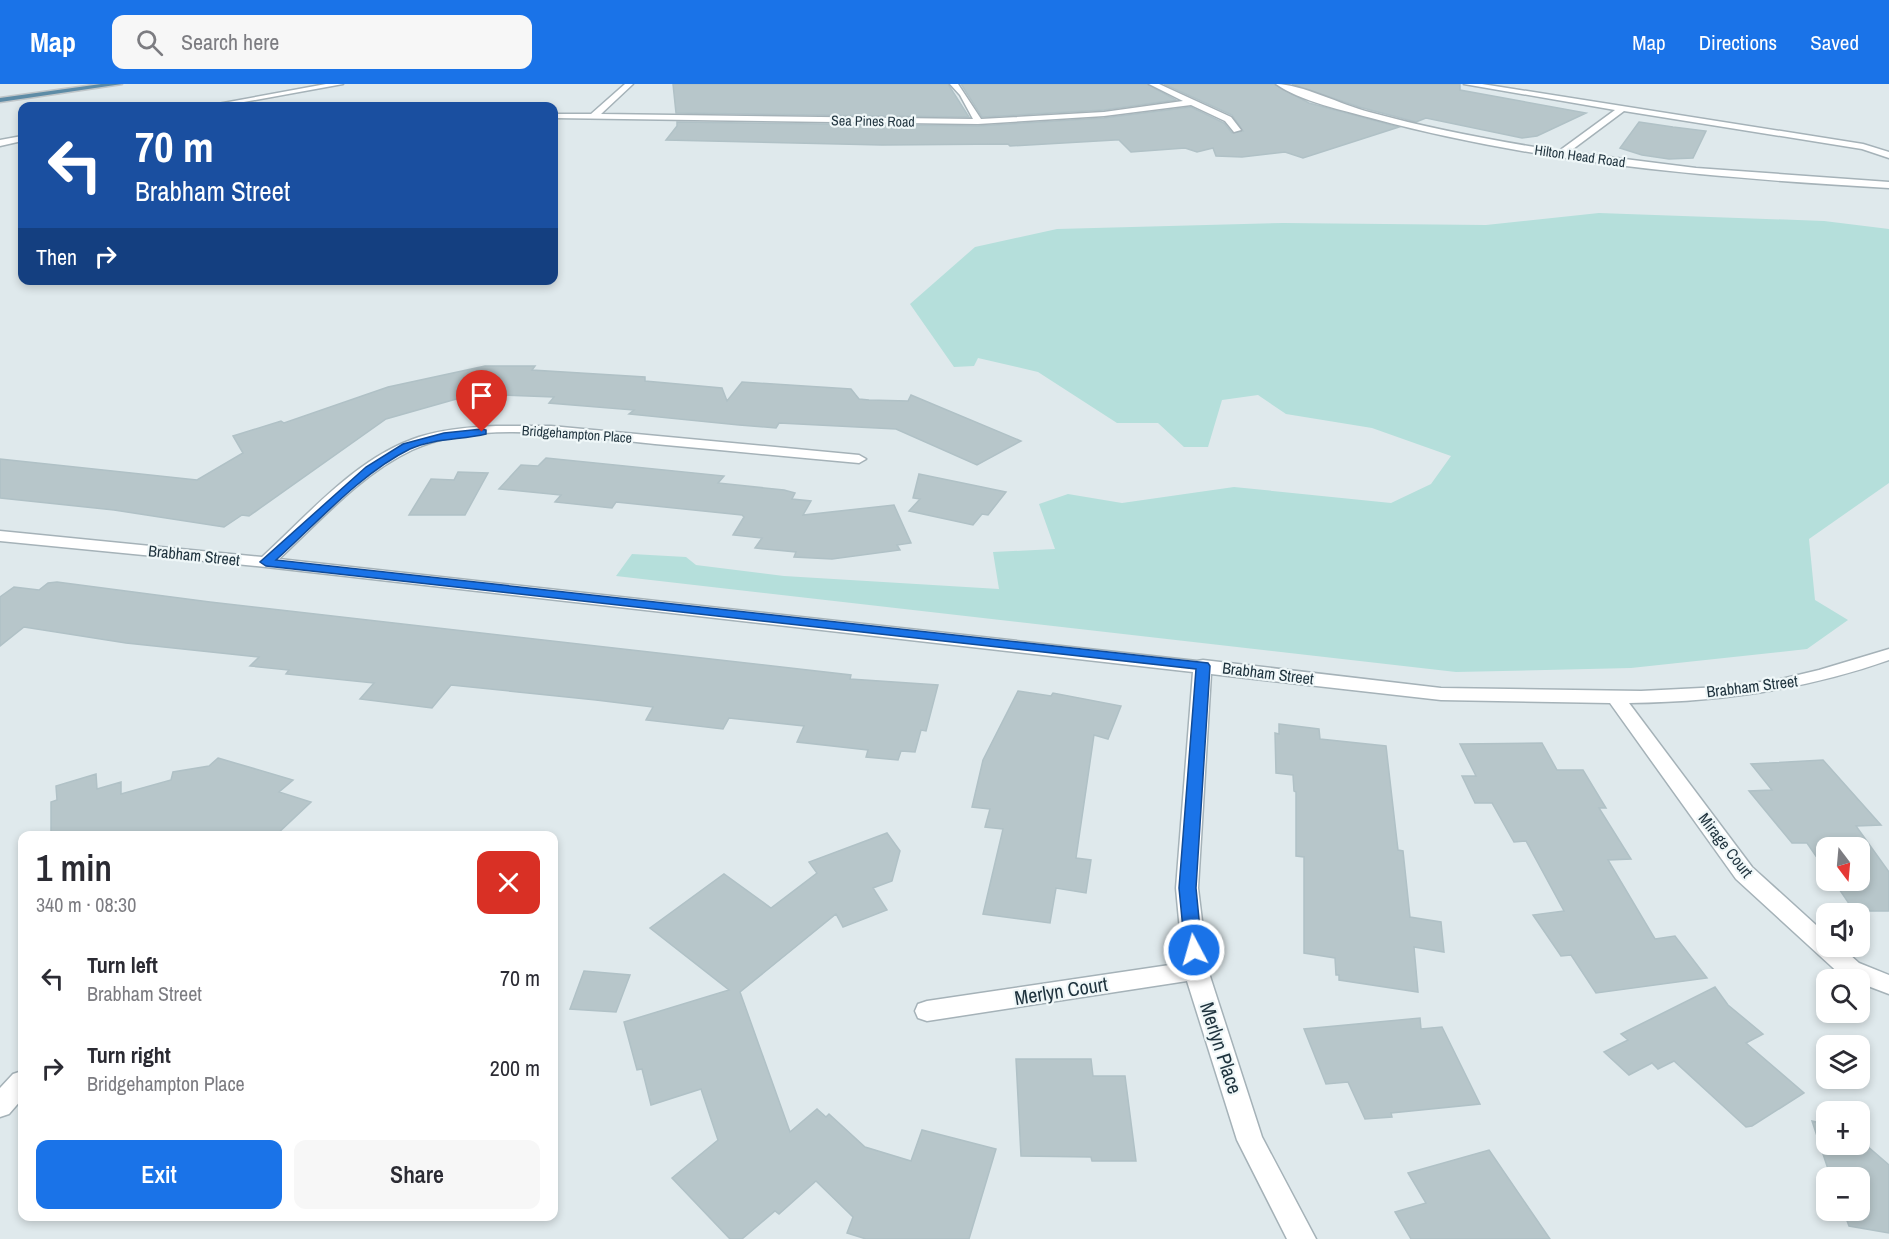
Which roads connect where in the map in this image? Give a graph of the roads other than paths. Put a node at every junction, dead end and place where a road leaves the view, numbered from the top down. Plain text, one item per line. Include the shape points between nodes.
1 (118, 84) edge
2 (339, 84) edge
3 (629, 84) edge
4 (954, 84) edge
5 (1153, 84) edge
6 (1280, 84) edge
7 (1468, 84) edge
8 (1503, 84) edge
9 (1493, 89) junction
10 (0, 100) edge
11 (234, 102) edge
12 (1192, 102) junction
13 (1622, 109) junction
14 (558, 116) edge
15 (594, 116) junction
16 (978, 122) junction
17 (1237, 130) dead end
18 (18, 140) edge
19 (0, 143) edge
20 (1560, 154) junction
21 (1889, 155) edge
22 (1889, 185) edge
23 (860, 459) dead end
24 (0, 536) edge
25 (266, 562) junction
26 (1889, 654) edge
27 (1203, 666) junction
28 (1617, 699) junction
29 (1196, 970) junction
30 (1889, 985) edge
31 (927, 1011) dead end
32 (18, 1086) edge
33 (0, 1106) edge
34 (1302, 1239) edge

1 - 10 main road
2 - 11 street
3 - 15 street
4 - 16 street
5 - 12 street
6 - 20 street, Hilton Head Road via 1308,96 1408,124
7 - 9 street
8 - 9 street
9 - 13 street
12 - 16 street, Sea Pines Road via 1104,114
12 - 17 street via 1228,119
13 - 20 street
13 - 21 street via 1863,147
14 - 15 street, Sea Pines Road
15 - 16 street, Sea Pines Road
18 - 19 street
20 - 22 street, Hilton Head Road via 1757,177
23 - 25 street, Bridgehampton Place via 551,430 444,436 407,446 370,470
24 - 25 street, Brabham Street
25 - 27 street, Brabham Street
26 - 28 street, Brabham Street via 1835,673 1761,688
27 - 28 street, Brabham Street via 1441,694
27 - 29 street, Merlyn Place via 1187,888
28 - 30 street, Mirage Court via 1744,873 1851,970
29 - 31 street, Merlyn Court
29 - 34 street, Merlyn Place via 1250,1140
32 - 33 street

